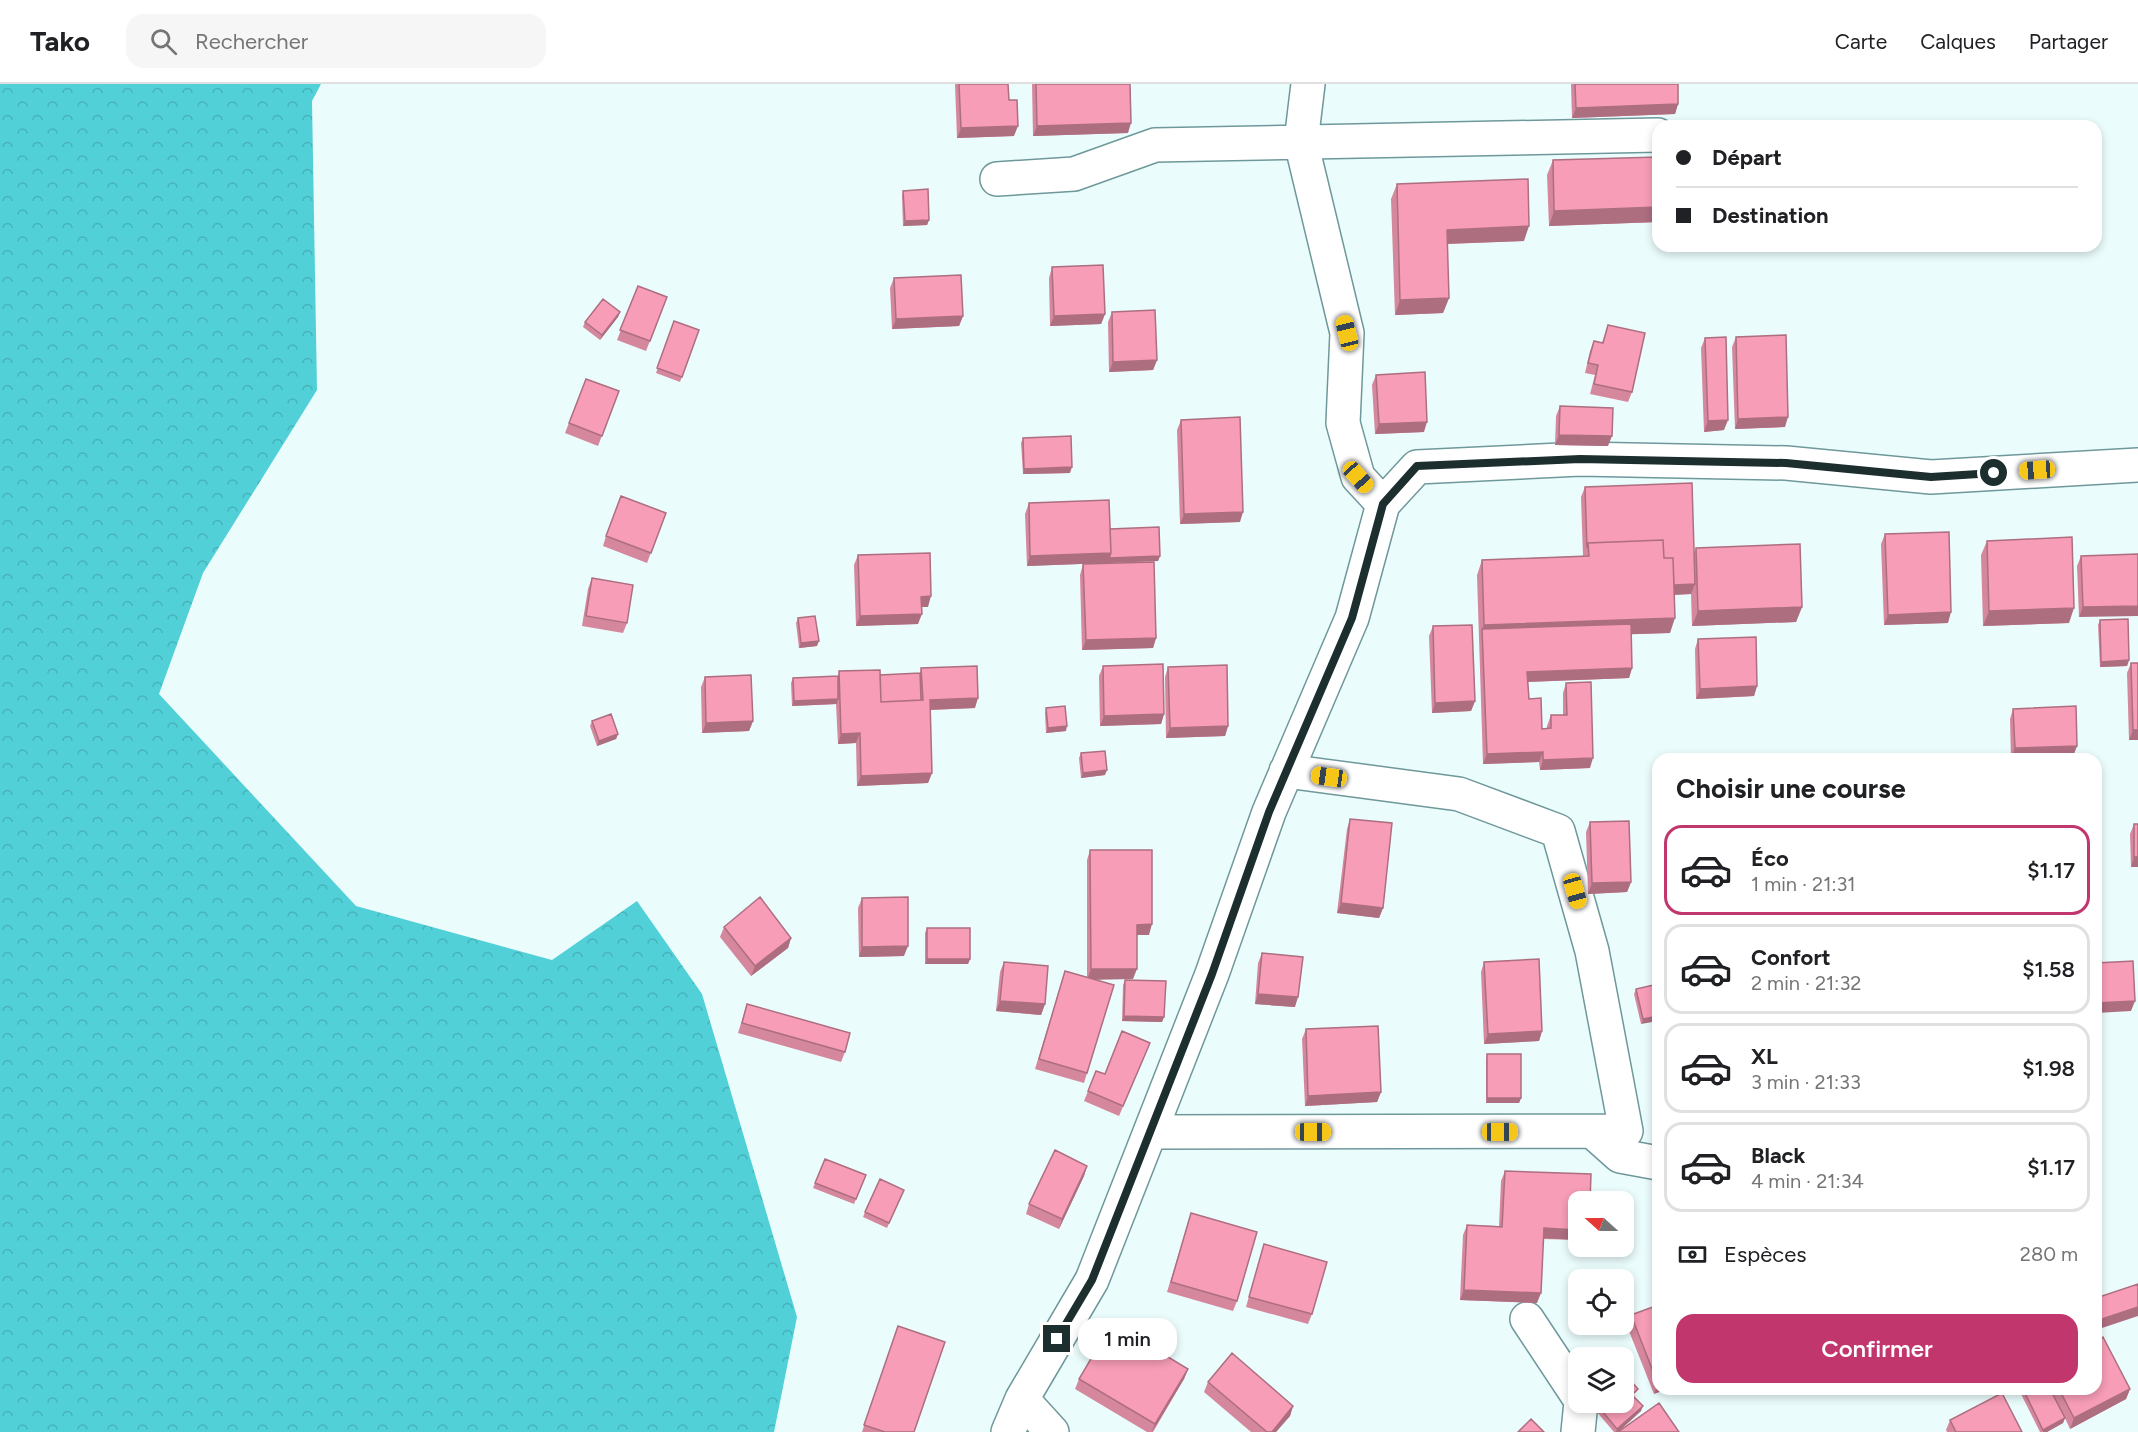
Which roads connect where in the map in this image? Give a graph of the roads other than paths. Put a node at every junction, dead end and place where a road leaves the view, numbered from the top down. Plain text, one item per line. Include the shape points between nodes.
1 (1308, 84) edge
2 (1652, 135) edge
3 (1301, 142) junction
4 (997, 179) dead end
5 (2138, 465) edge
6 (1383, 504) junction
7 (1286, 771) junction
8 (1150, 1132) junction
9 (1593, 1132) junction
10 (1652, 1162) edge
11 (1527, 1320) dead end
12 (1568, 1381) edge
13 (1022, 1398) junction
14 (1580, 1413) edge
15 (1008, 1432) edge
16 (1052, 1432) edge
17 (1578, 1432) edge

1 - 3 street
2 - 3 street
3 - 4 street via 1155,145 1074,174
3 - 6 street via 1347,333 1342,423 1358,477
5 - 6 street via 1931,477 1786,463 1580,459 1417,466
6 - 7 street via 1352,618
7 - 8 street
7 - 9 street via 1459,794 1558,831 1592,951 1626,1131
8 - 9 street
8 - 13 street via 1092,1280
9 - 10 street via 1620,1156
11 - 12 street
13 - 15 street
13 - 16 street
14 - 17 street

